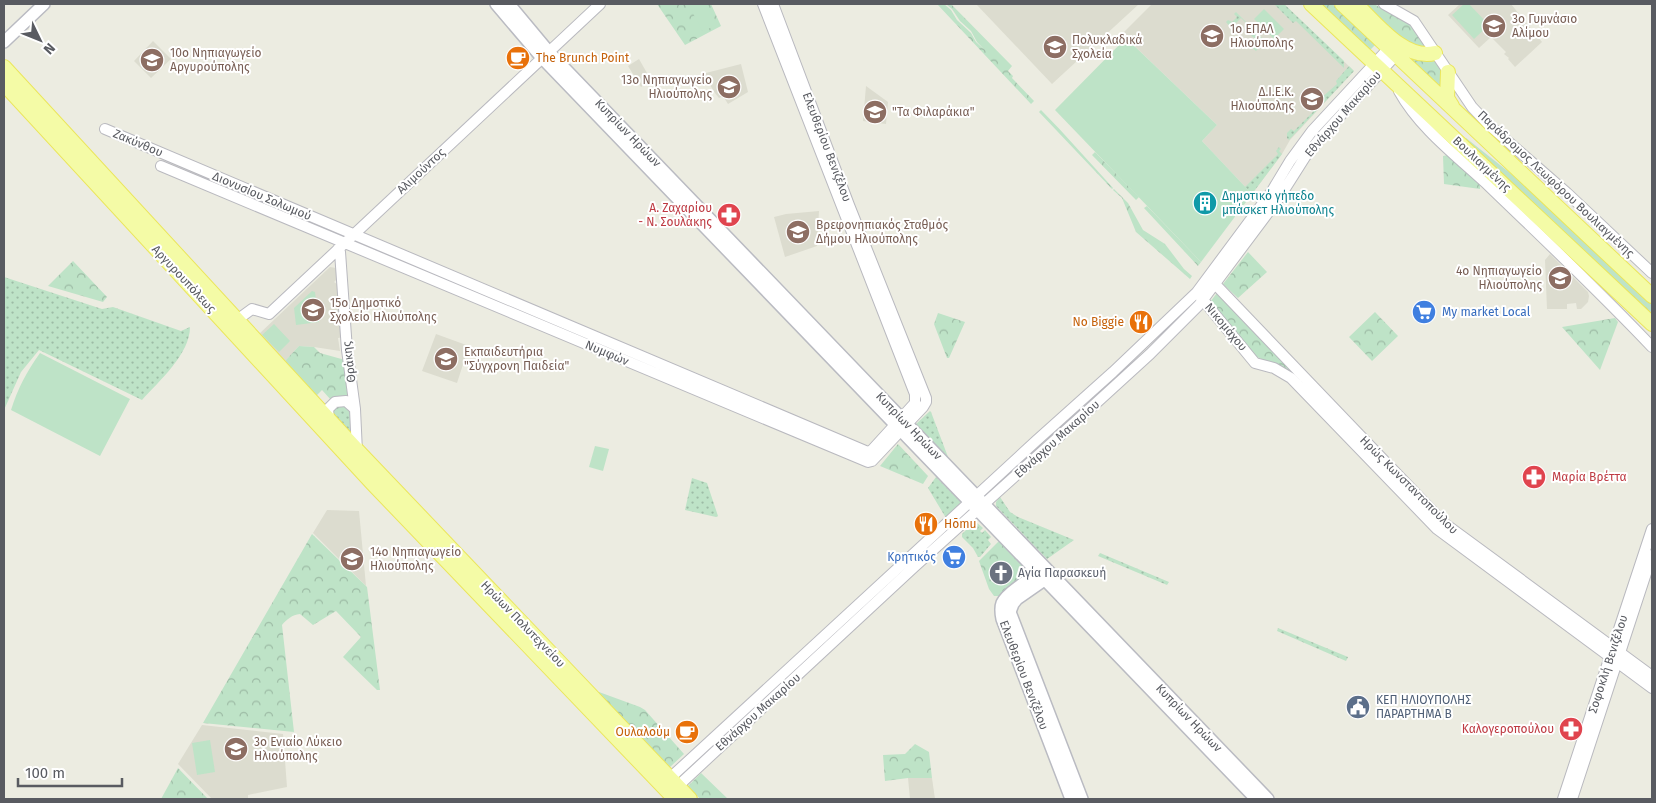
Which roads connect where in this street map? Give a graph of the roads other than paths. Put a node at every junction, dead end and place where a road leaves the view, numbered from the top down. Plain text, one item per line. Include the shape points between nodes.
1 (33, 4) edge
2 (44, 4) edge
3 (496, 4) edge
4 (509, 4) edge
5 (600, 4) edge
6 (763, 4) edge
7 (773, 4) edge
8 (1311, 4) edge
9 (1342, 4) edge
10 (1356, 4) edge
11 (1384, 4) edge
12 (4, 32) edge
13 (4, 42) edge
14 (1392, 51) junction
15 (1435, 53) junction
16 (546, 55) junction
17 (4, 67) edge
18 (1378, 67) junction
19 (1448, 72) junction
20 (1394, 81) junction
21 (4, 84) edge
22 (1453, 108) junction
23 (105, 129) dead end
24 (171, 157) joint
25 (161, 166) dead end
26 (354, 234) junction
27 (342, 246) junction
28 (1652, 273) edge
29 (1215, 284) junction
30 (1651, 292) edge
31 (1200, 296) junction
32 (237, 320) junction
33 (1652, 324) edge
34 (1652, 347) edge
35 (1255, 362) joint
36 (355, 409) junction
37 (330, 420) junction
38 (901, 424) junction
39 (357, 450) junction
40 (868, 457) junction
41 (364, 474) junction
42 (977, 504) junction
43 (1652, 529) edge
44 (1652, 555) edge
45 (1045, 574) junction
46 (1615, 655) junction
47 (1652, 676) edge
48 (1652, 688) edge
49 (674, 788) edge
50 (690, 799) edge
51 (1071, 799) edge
52 (1082, 799) edge
53 (1256, 799) edge
54 (1268, 799) edge
55 (1563, 799) edge
56 (1572, 799) edge

1 - 12 main road
2 - 13 main road
3 - 16 main road
4 - 16 main road
5 - 16 street, Αλιμούντος
6 - 38 street, Ελευθερίου Βενιζέλου via 914,394 915,403
7 - 38 street, Ελευθερίου Βενιζέλου via 926,398 925,404
8 - 18 main road, Βουλιαγμένης
9 - 14 main road, Βουλιαγμένης
10 - 15 main road via 1408,51 1426,55
11 - 15 street, Παράδρομος Λεωφόρου Βουλιαγμένης via 1414,21
14 - 18 street, Εθνάρχου Μακαρίου
14 - 22 main road, Βουλιαγμένης
15 - 19 street, Παράδρομος Λεωφόρου Βουλιαγμένης
16 - 26 street, Αλιμούντος
16 - 38 main road, Κυπρίων Ηρώων
17 - 32 main road, Αργυρουπόλεως
18 - 20 main road, Βουλιαγμένης
18 - 29 street, Εθνάρχου Μακαρίου via 1316,144
18 - 31 street, Εθνάρχου Μακαρίου via 1312,131
19 - 22 main road via 1447,98
19 - 28 street, Παράδρομος Λεωφόρου Βουλιαγμένης via 1489,125
20 - 33 main road, Βουλιαγμένης
20 - 34 street via 1423,123
21 - 41 main road, Αργυρουπόλεως
22 - 30 main road, Βουλιαγμένης
23 - 24 street, Ζακύνθου
24 - 26 street, Διονυσίου Σολωμού
25 - 27 street, Διονυσίου Σολωμού
26 - 27 street, Αλιμούντος
26 - 40 street, Νυμφών
27 - 32 street, Αλιμούντος via 269,314 252,309
27 - 36 street, Θράκης via 347,350
27 - 40 street, Νυμφών
29 - 31 street, Εθνάρχου Μακαρίου
29 - 46 street, Ηρώς Κωνσταντοπούλου via 1444,523
31 - 35 street, Νικομάχου
31 - 42 street, Εθνάρχου Μακαρίου via 1150,354
32 - 37 main road, Αργυρουπόλεως
35 - 46 street, Ηρώς Κωνσταντοπούλου via 1291,378 1442,534 1564,624
36 - 37 street via 346,402 335,402 328,409
36 - 39 street, Θράκης
37 - 39 main road, Αργυρουπόλεως
38 - 40 street
38 - 42 main road, Κυπρίων Ηρώων
39 - 41 street, Θράκης
39 - 49 main road, Ηρώων Πολυτεχνείου
41 - 49 main road, Ηρώων Πολυτεχνείου
42 - 45 main road, Κυπρίων Ηρώων
42 - 49 street, Εθνάρχου Μακαρίου
43 - 46 street, Σοφοκλή Βενιζέλου
44 - 46 street, Σοφοκλή Βενιζέλου
45 - 51 main road, Ελευθερίου Βενιζέλου via 1004,599 1000,610
45 - 52 main road, Ελευθερίου Βενιζέλου via 1017,599 1010,612
45 - 53 main road, Κυπρίων Ηρώων
45 - 54 main road, Κυπρίων Ηρώων
46 - 47 street, Ηρώς Κωνσταντοπούλου
46 - 48 street, Ηρώς Κωνσταντοπούλου
46 - 55 street, Σοφοκλή Βενιζέλου
46 - 56 street, Σοφοκλή Βενιζέλου
49 - 50 main road, Ηρώων Πολυτεχνείου

